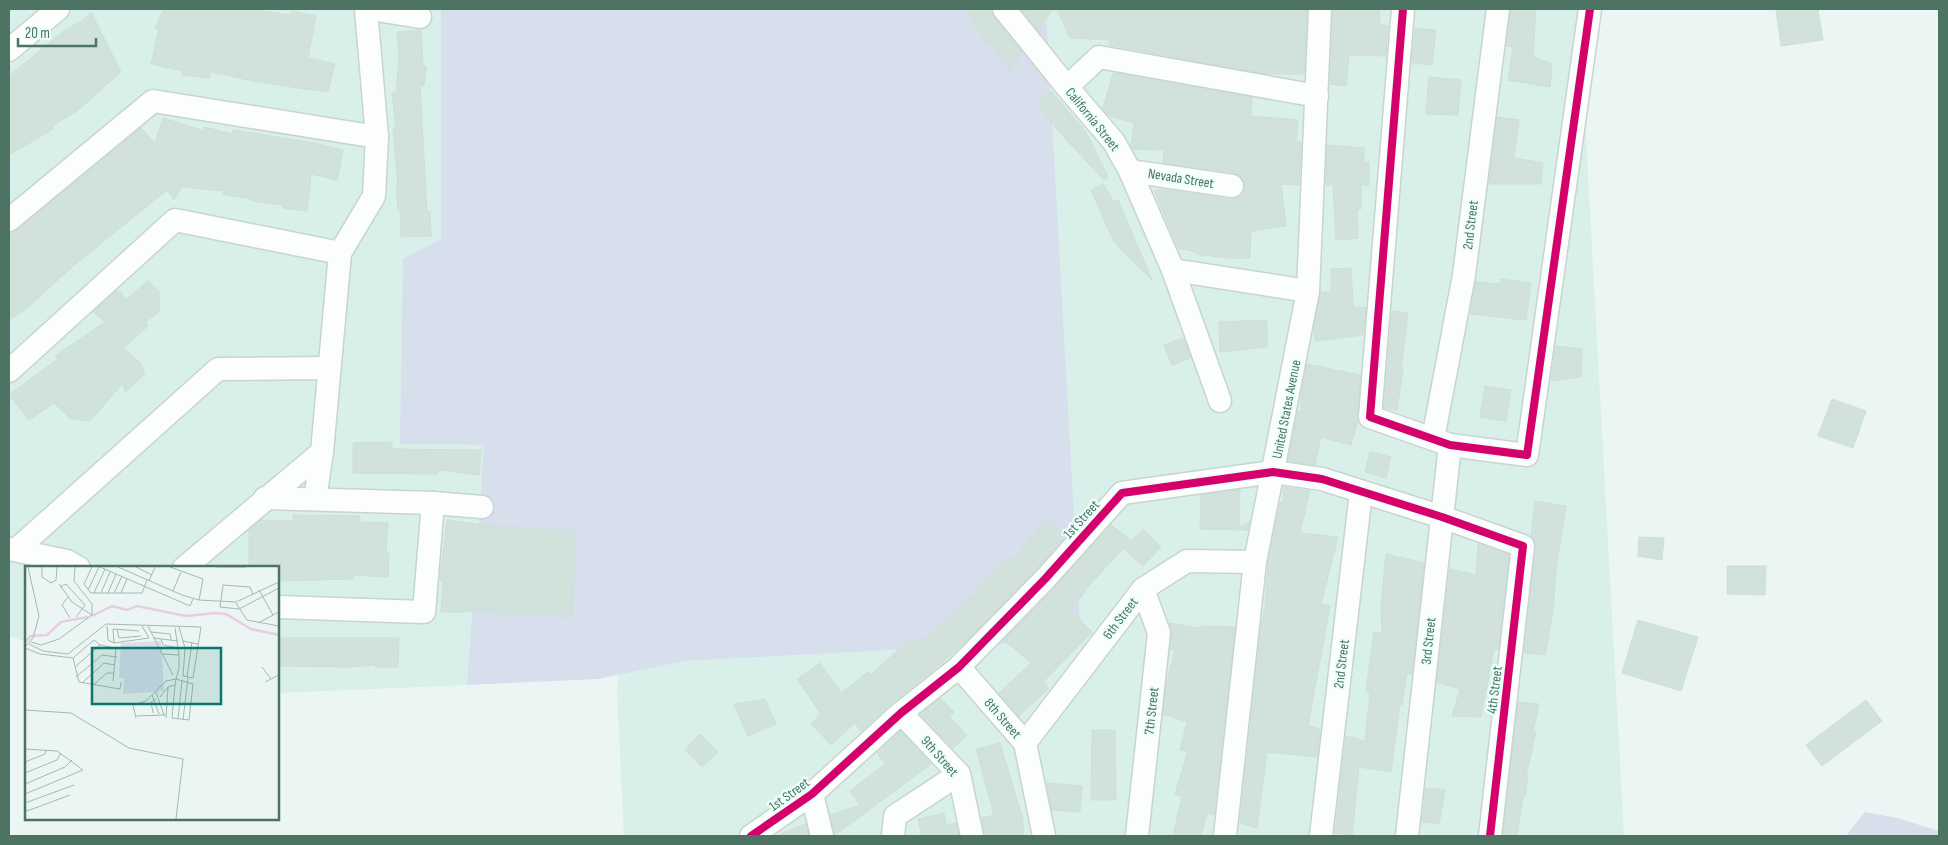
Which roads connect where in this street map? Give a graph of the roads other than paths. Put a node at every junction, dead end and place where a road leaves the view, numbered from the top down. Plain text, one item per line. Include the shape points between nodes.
1 (58, 9) edge
2 (366, 9) edge
3 (371, 9) edge
4 (1004, 9) edge
5 (1320, 9) edge
6 (1403, 9) edge
7 (1498, 9) edge
8 (1590, 9) edge
9 (420, 16) dead end
10 (9, 50) edge
11 (1067, 87) junction
12 (1317, 96) junction
13 (377, 137) junction
14 (1130, 171) junction
15 (1232, 186) dead end
16 (9, 220) edge
17 (340, 253) junction
18 (1174, 270) junction
19 (1308, 292) junction
20 (328, 368) junction
21 (9, 371) edge
22 (1220, 401) dead end
23 (1442, 442) junction
24 (322, 452) junction
25 (1273, 472) junction
26 (1361, 492) junction
27 (265, 498) junction
28 (315, 499) junction
29 (433, 504) junction
30 (482, 507) dead end
31 (1442, 517) junction
32 (1523, 546) joint
33 (13, 550) edge
34 (1255, 562) junction
35 (76, 566) edge
36 (186, 566) edge
37 (1143, 589) junction
38 (279, 607) edge
39 (959, 667) junction
40 (901, 713) junction
41 (1025, 743) junction
42 (959, 774) junction
43 (812, 794) junction
44 (751, 836) edge
45 (822, 836) edge
46 (893, 836) edge
47 (972, 836) edge
48 (1044, 836) edge
49 (1137, 836) edge
50 (1226, 836) edge
51 (1320, 836) edge
52 (1407, 836) edge
53 (1490, 836) edge

1 - 10 street
2 - 13 street
3 - 9 street
4 - 11 street, California Street
5 - 12 street, United States Avenue
6 - 23 street via 1370,417
7 - 23 street, 2nd Street
8 - 23 street via 1527,454
11 - 12 street via 1099,56
11 - 14 street, California Street via 1114,142
12 - 19 street, United States Avenue
13 - 16 street via 153,101
13 - 17 street via 374,196
14 - 15 street, Nevada Street
14 - 18 street, California Street
17 - 20 street
17 - 21 street via 175,220
18 - 19 street
18 - 22 street, California Street
19 - 25 street, United States Avenue
20 - 24 street
20 - 33 street via 218,368
23 - 31 street, 3rd Street
24 - 27 street
24 - 28 street
25 - 26 street, 1st Street via 1322,479
25 - 34 street, United States Avenue
25 - 39 street, 1st Street via 1122,493
26 - 31 street, 1st Street
26 - 51 street, 2nd Street
27 - 28 street
27 - 36 street
28 - 29 street
29 - 30 street
29 - 38 street via 424,612
31 - 32 street, 1st Street
31 - 52 street, 3rd Street
32 - 53 street, 4th Street
33 - 35 street via 67,561
34 - 37 street, 6th Street via 1187,561
34 - 50 street, United States Avenue
37 - 41 street, 6th Street
37 - 49 street, 7th Street via 1159,633
39 - 40 street, 1st Street
39 - 41 street, 8th Street
40 - 42 street, 9th Street
40 - 43 street, 1st Street
41 - 48 street, 8th Street
42 - 46 street via 895,816
42 - 47 street, 9th Street
43 - 44 street, 1st Street
43 - 45 street

